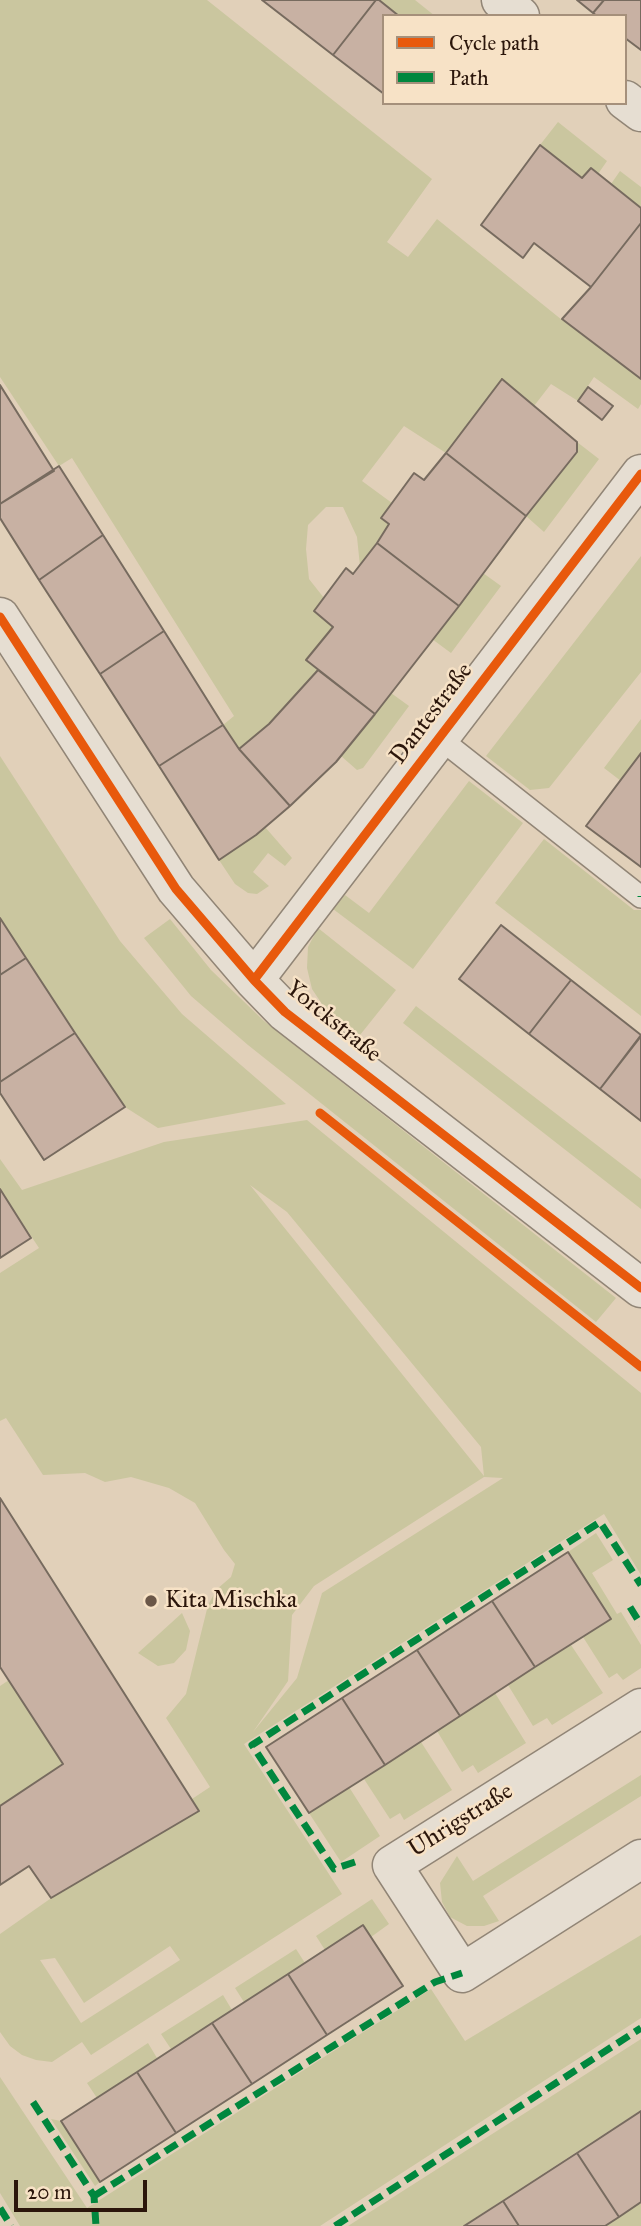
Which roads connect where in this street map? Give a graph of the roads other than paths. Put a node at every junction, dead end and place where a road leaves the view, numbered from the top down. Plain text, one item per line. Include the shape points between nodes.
1 (501, 0) edge
2 (518, 14) edge
3 (641, 474) edge
4 (0, 617) edge
5 (438, 737) junction
6 (641, 897) edge
7 (254, 980) junction
8 (641, 1288) edge
9 (641, 1708) edge
10 (641, 1859) edge

1 - 2 street
3 - 5 street, Dantestraße
4 - 7 street, Yorckstraße via 176,889
5 - 6 lane
5 - 7 street, Dantestraße
7 - 8 street, Yorckstraße via 285,1012
9 - 10 street, Uhrigstraße via 392,1865 463,1973

